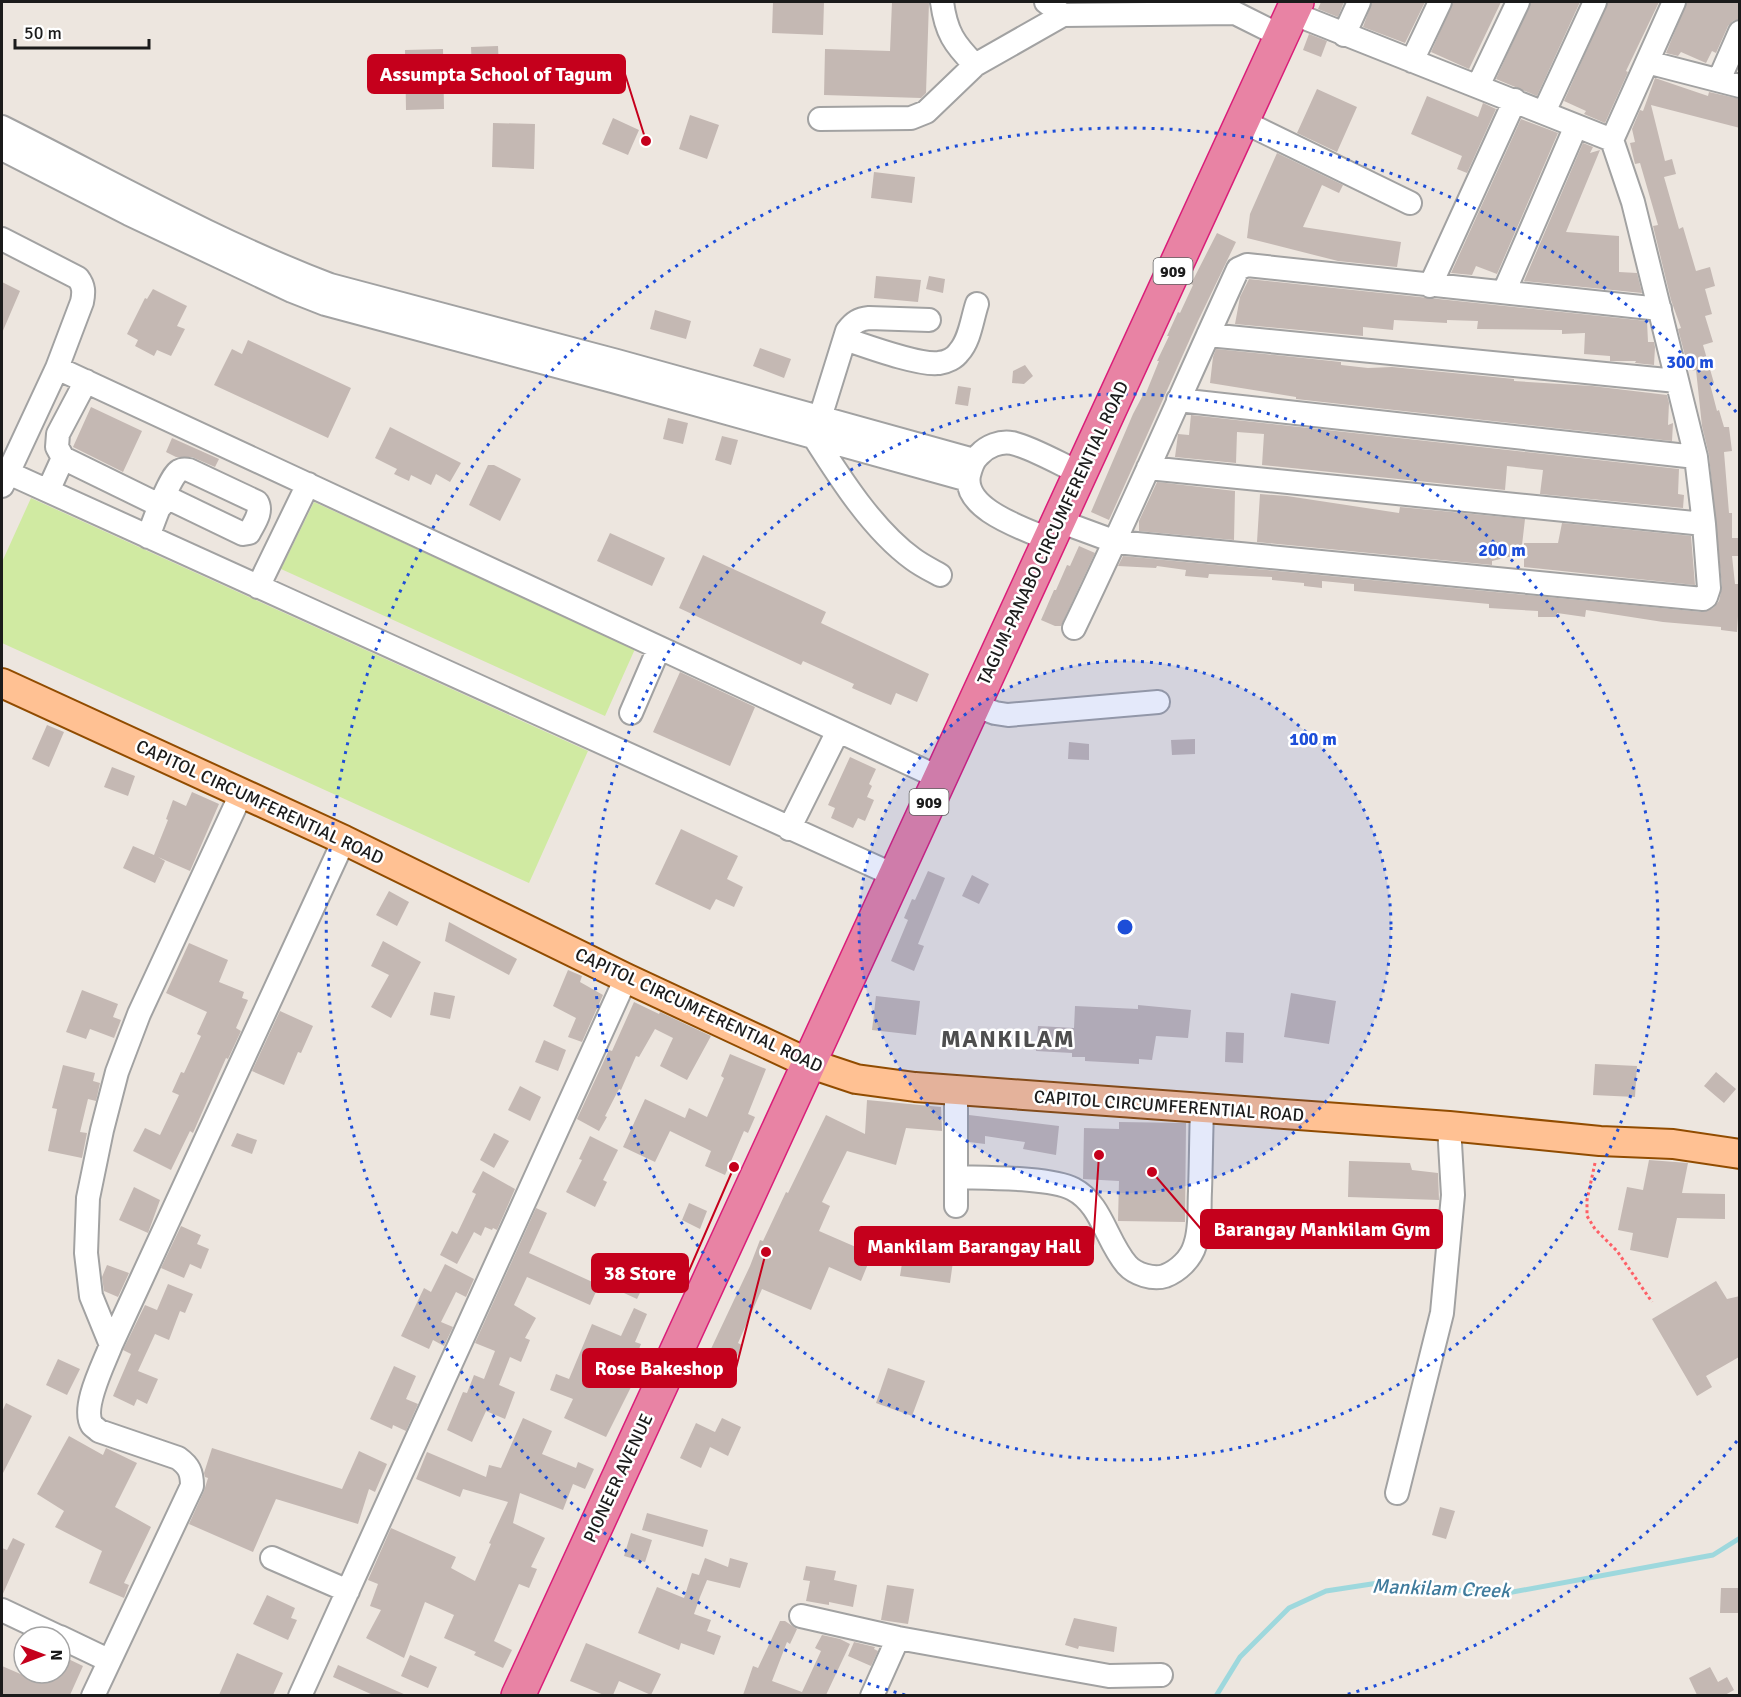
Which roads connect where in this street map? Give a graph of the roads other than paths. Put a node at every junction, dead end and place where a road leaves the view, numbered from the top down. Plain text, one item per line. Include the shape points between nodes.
1 (942, 2) edge
2 (1359, 2) edge
3 (1440, 2) edge
4 (1518, 2) edge
5 (1595, 2) edge
6 (1674, 2) edge
7 (1055, 8) edge
8 (1290, 17) edge
9 (1740, 32) edge
10 (1344, 34) junction
11 (1412, 61) junction
12 (1647, 62) junction
13 (975, 65) junction
14 (1729, 83) edge
15 (1478, 86) junction
16 (1515, 100) junction
17 (1544, 112) junction
18 (820, 119) dead end
19 (1242, 121) junction
20 (1576, 126) junction
21 (2, 127) edge
22 (1612, 140) junction
23 (2, 149) edge
24 (1410, 203) dead end
25 (2, 239) edge
26 (1430, 286) junction
27 (1504, 292) junction
28 (977, 304) dead end
29 (1660, 309) junction
30 (929, 320) dead end
31 (1208, 335) junction
32 (845, 339) junction
33 (57, 368) junction
34 (614, 371) junction
35 (86, 381) junction
36 (1677, 381) junction
37 (1178, 400) junction
38 (817, 427) junction
39 (1696, 457) junction
40 (63, 458) junction
41 (1148, 468) junction
42 (971, 470) junction
43 (1080, 473) junction
44 (4, 477) edge
45 (308, 484) junction
46 (48, 491) junction
47 (1704, 524) junction
48 (1054, 531) junction
49 (148, 537) junction
50 (1116, 542) junction
51 (940, 575) dead end
52 (258, 587) junction
53 (1074, 628) dead end
54 (659, 648) junction
55 (2, 682) edge
56 (1158, 702) dead end
57 (974, 705) junction
58 (632, 713) dead end
59 (838, 731) junction
60 (940, 778) junction
61 (241, 794) junction
62 (789, 829) junction
63 (344, 840) junction
64 (896, 876) junction
65 (626, 978) junction
66 (808, 1064) junction
67 (956, 1090) junction
68 (1202, 1109) junction
69 (1449, 1126) junction
70 (1740, 1154) edge
71 (956, 1177) junction
72 (956, 1206) dead end
73 (111, 1345) junction
74 (1397, 1493) dead end
75 (272, 1558) dead end
76 (348, 1591) junction
77 (2, 1610) edge
78 (801, 1616) dead end
79 (34, 1625) edge
80 (898, 1638) junction
81 (72, 1643) edge
82 (108, 1660) junction
83 (1161, 1675) dead end
84 (1109, 1676) junction
85 (93, 1695) edge
86 (300, 1695) edge
87 (518, 1695) edge
88 (872, 1695) edge
89 (1097, 1695) edge

1 - 13 street via 948,32
2 - 10 street
3 - 11 street
4 - 15 street
5 - 17 street
6 - 12 street
7 - 8 street
7 - 13 street
8 - 10 street
8 - 19 highway, TAGUM-PANABO CIRCUMFERENTIAL ROAD / 909
9 - 14 street
10 - 11 street
11 - 15 street
12 - 14 street
12 - 22 street
13 - 18 street via 919,116
15 - 16 street
16 - 17 street
16 - 26 street
17 - 20 street
19 - 24 street
19 - 43 highway, TAGUM-PANABO CIRCUMFERENTIAL ROAD / 909
20 - 22 street
20 - 27 street
21 - 34 street via 309,277
22 - 29 street via 1633,202
23 - 34 street via 129,214 325,304
25 - 33 street via 78,278 83,285 82,302
26 - 27 street
26 - 31 street via 1244,266 1238,269
27 - 29 street
28 - 32 street via 959,353 941,363
29 - 36 street
30 - 32 street via 860,319 853,323
31 - 36 street
31 - 37 street
32 - 38 street
33 - 35 street
33 - 44 street
34 - 38 street
35 - 40 street via 58,434 57,447
35 - 45 street
36 - 39 street
37 - 39 street
37 - 41 street
38 - 42 street
38 - 51 street via 857,500 889,538
39 - 47 street
40 - 46 street
40 - 49 street via 162,501
41 - 47 street
41 - 50 street
42 - 43 street via 988,448 1008,443
42 - 48 street via 972,495 984,508
43 - 48 highway, TAGUM-PANABO CIRCUMFERENTIAL ROAD / 909
44 - 46 street
45 - 52 street
45 - 54 street
46 - 49 street
47 - 50 street via 1709,588 1703,599
48 - 50 street
48 - 57 highway, TAGUM-PANABO CIRCUMFERENTIAL ROAD / 909
49 - 52 street
50 - 53 street
52 - 62 street
54 - 58 street
54 - 59 street
55 - 61 main road, CAPITOL CIRCUMFERENTIAL ROAD
56 - 57 street via 1008,715
57 - 60 highway, TAGUM-PANABO CIRCUMFERENTIAL ROAD / 909
59 - 60 street
59 - 62 street
60 - 64 highway, TAGUM-PANABO CIRCUMFERENTIAL ROAD / 909
61 - 63 main road, CAPITOL CIRCUMFERENTIAL ROAD
61 - 73 street via 139,1014 117,1072 102,1130 88,1198 86,1253 91,1296
62 - 64 street
63 - 65 main road, CAPITOL CIRCUMFERENTIAL ROAD
63 - 73 street
64 - 66 highway, TAGUM-PANABO CIRCUMFERENTIAL ROAD / 909
65 - 66 main road, CAPITOL CIRCUMFERENTIAL ROAD
65 - 76 street
66 - 67 main road, CAPITOL CIRCUMFERENTIAL ROAD via 866,1081
66 - 87 highway, PIONEER AVENUE / 909
67 - 68 main road, CAPITOL CIRCUMFERENTIAL ROAD
67 - 71 street
68 - 69 main road, CAPITOL CIRCUMFERENTIAL ROAD
68 - 71 street via 1196,1245 1175,1272 1161,1278 1129,1268 1087,1197 1071,1188 1032,1181
69 - 70 main road, CAPITOL CIRCUMFERENTIAL ROAD via 1674,1144
69 - 74 street via 1453,1195 1442,1313
71 - 72 street
73 - 82 street via 89,1403 92,1424 109,1436 178,1458 192,1474 192,1486
75 - 76 street
76 - 86 street
77 - 79 street
78 - 80 street
80 - 84 street
80 - 88 street
81 - 82 street
82 - 85 street
83 - 84 street
84 - 89 street

